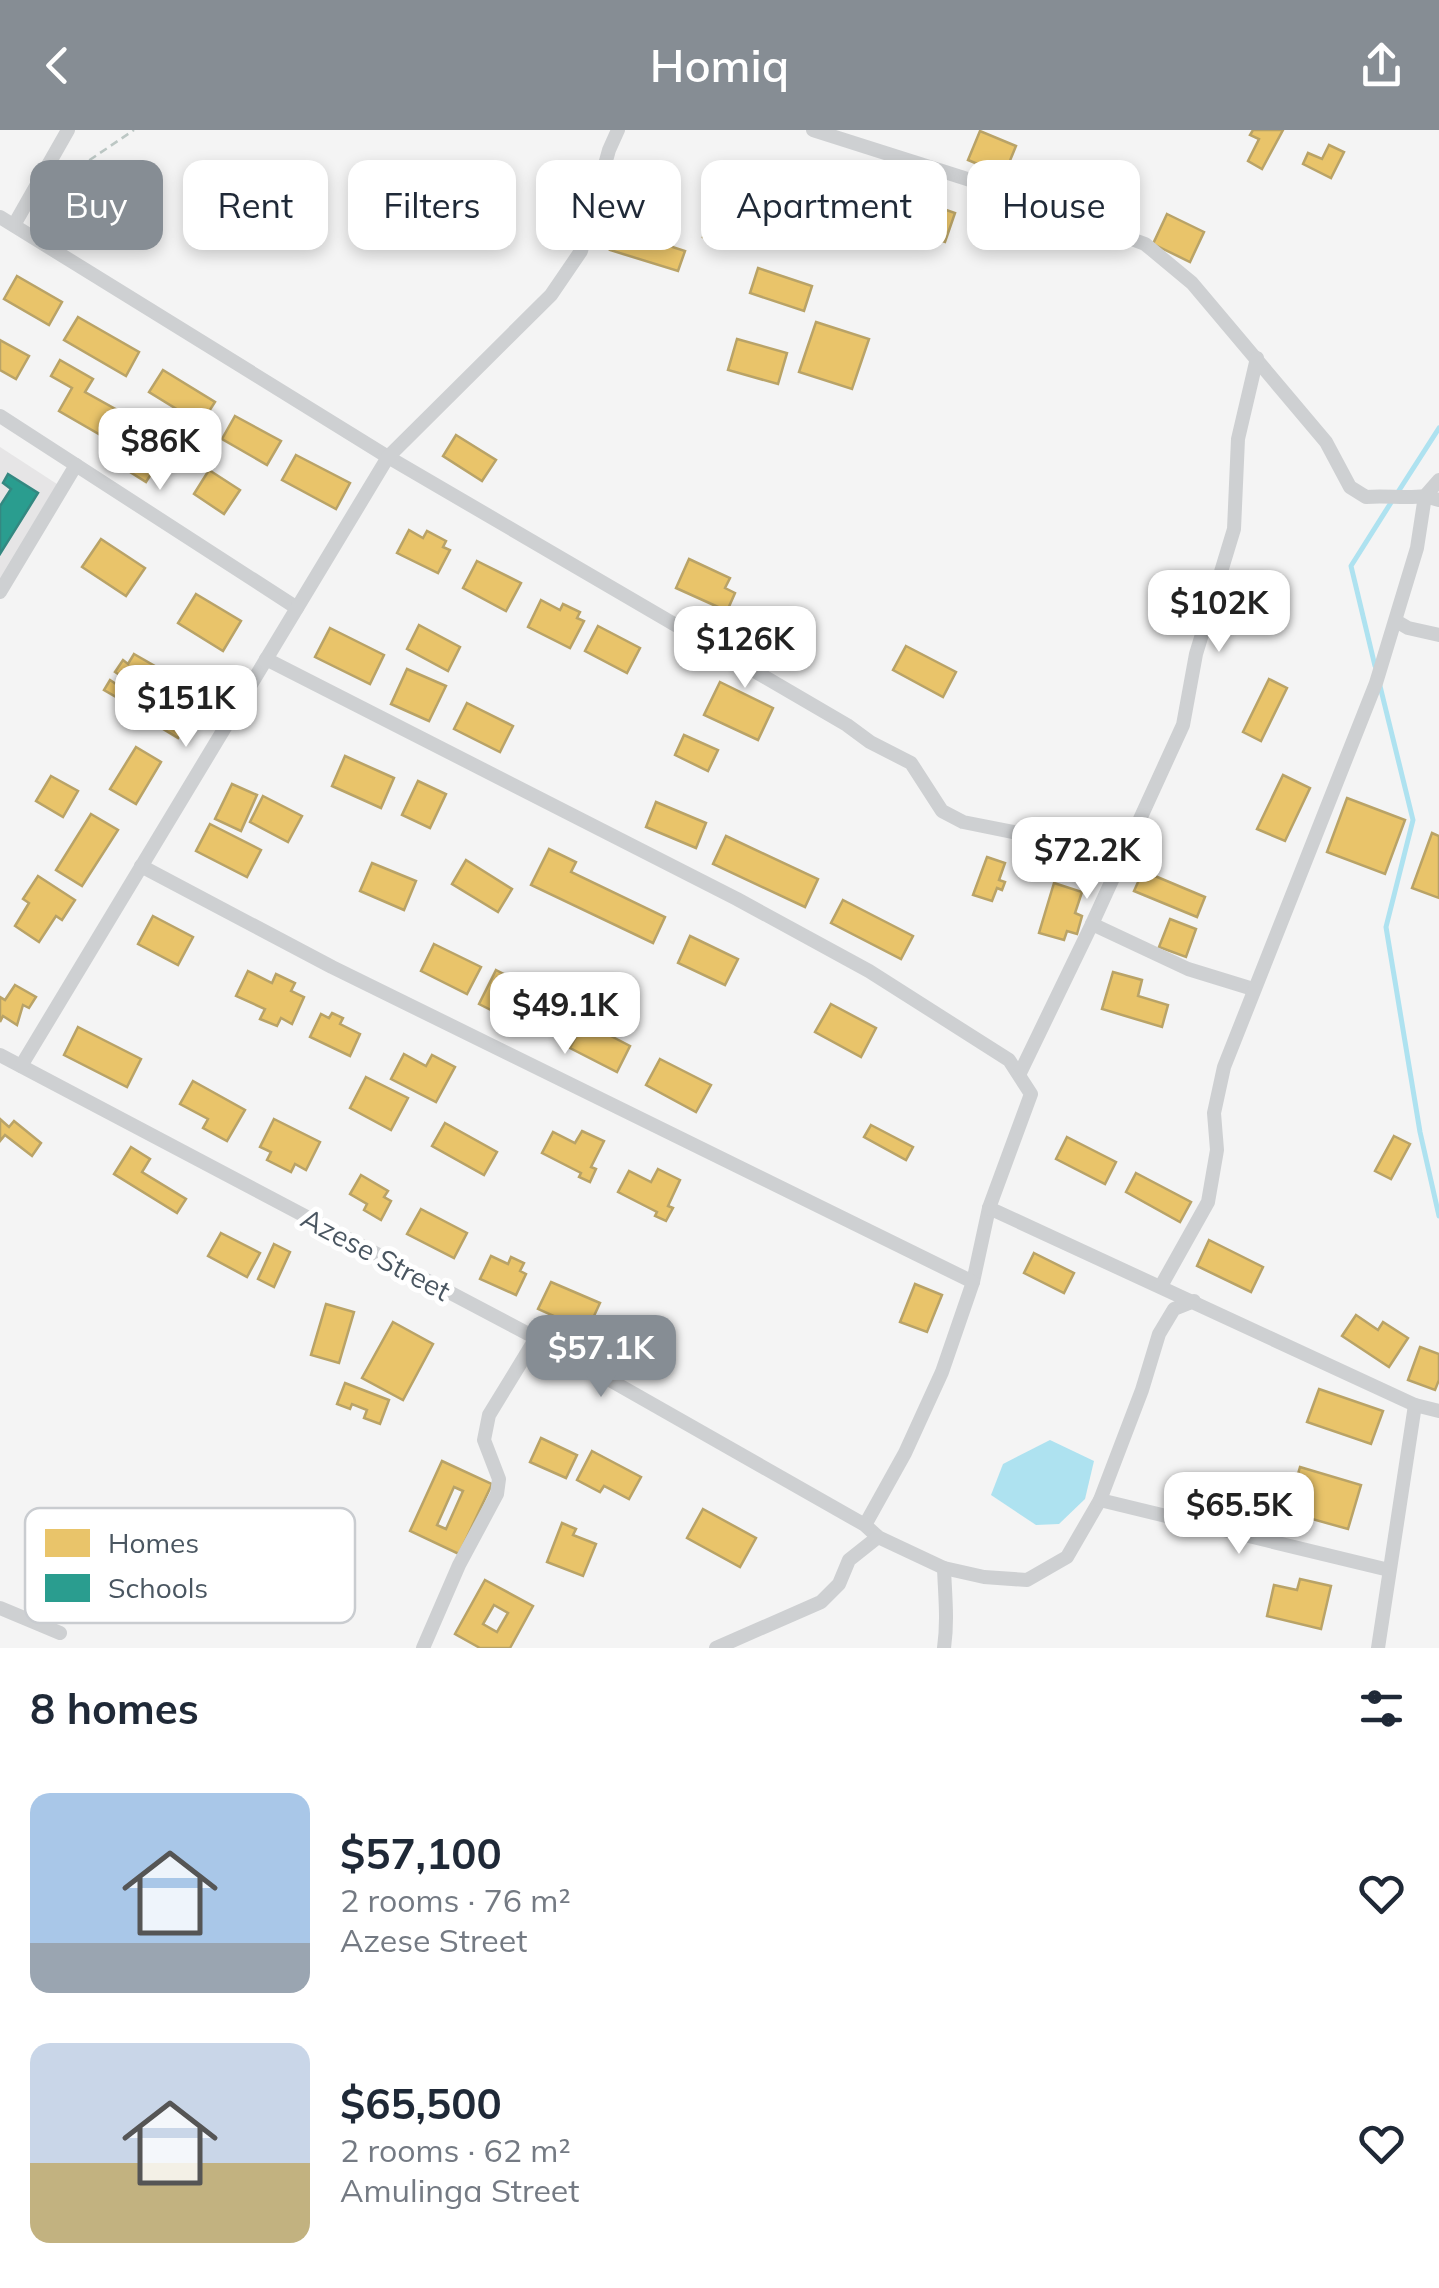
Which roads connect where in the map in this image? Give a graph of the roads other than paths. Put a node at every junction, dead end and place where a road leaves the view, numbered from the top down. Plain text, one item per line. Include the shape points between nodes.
1 (68, 130) edge
2 (618, 130) edge
3 (813, 130) edge
4 (0, 216) edge
5 (14, 225) junction
6 (1257, 358) junction
7 (0, 416) edge
8 (388, 457) junction
9 (76, 465) junction
10 (1439, 480) edge
11 (1432, 498) edge
12 (0, 592) edge
13 (297, 608) junction
14 (1396, 620) junction
15 (1439, 635) edge
16 (266, 659) junction
17 (141, 866) junction
18 (1118, 868) junction
19 (1092, 924) junction
20 (1253, 989) junction
21 (0, 1054) edge
22 (21, 1066) junction
23 (1020, 1073) junction
24 (989, 1208) junction
25 (972, 1282) junction
26 (1161, 1286) junction
27 (1194, 1300) junction
28 (536, 1338) junction
29 (1416, 1406) junction
30 (1439, 1410) edge
31 (1100, 1500) junction
32 (865, 1524) junction
33 (878, 1537) junction
34 (944, 1568) junction
35 (1389, 1570) junction
36 (0, 1608) edge
37 (25, 1618) edge
38 (36, 1623) edge
39 (60, 1633) dead end
40 (423, 1648) edge
41 (716, 1648) edge
42 (944, 1648) edge
43 (1378, 1648) edge

1 - 5 street
2 - 8 street via 582,251 551,295
3 - 6 street via 986,184 1145,244 1192,282
4 - 5 street
5 - 8 street
6 - 11 street via 1326,442 1350,486 1366,497
6 - 18 street via 1238,439 1234,529 1196,654 1183,724
7 - 9 street
8 - 13 street
8 - 18 street via 911,763 942,812 1048,839
9 - 12 street
9 - 13 street
10 - 11 street
11 - 14 street
13 - 16 street
14 - 15 street
14 - 20 street
16 - 17 street
16 - 23 street via 869,971
17 - 22 street
17 - 25 street
18 - 19 street
19 - 20 street via 1188,969
19 - 23 street
20 - 26 street via 1214,1113 1208,1202
21 - 22 street, Azese Street
22 - 28 street, Azese Street
23 - 24 street via 1031,1094
24 - 25 street
24 - 26 street
25 - 32 street via 942,1372
26 - 27 street
27 - 29 street
27 - 31 street, Azese Street via 1174,1309 1159,1334
28 - 32 street, Azese Street
28 - 40 street via 489,1416 484,1440 499,1479 497,1494
29 - 30 street
29 - 35 street
31 - 34 street, Azese Street via 1067,1557 1027,1580
31 - 35 street
32 - 33 street, Azese Street
33 - 34 street, Azese Street
33 - 41 street via 849,1560 821,1602
34 - 42 street
35 - 43 street
36 - 37 street
38 - 39 street

